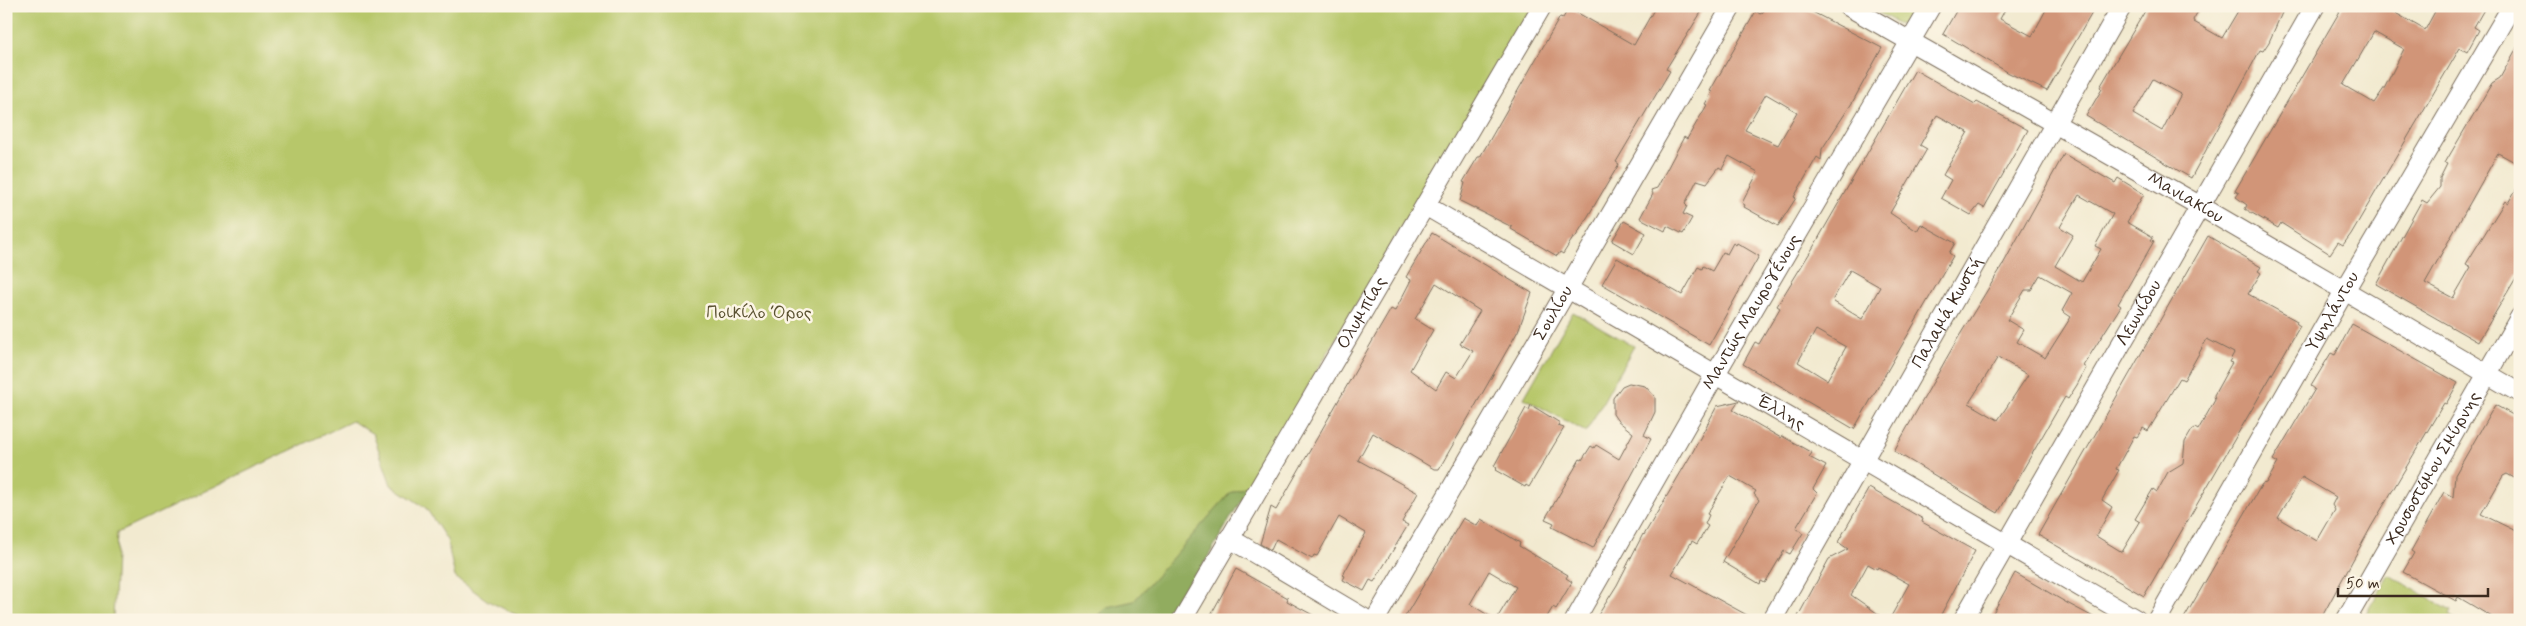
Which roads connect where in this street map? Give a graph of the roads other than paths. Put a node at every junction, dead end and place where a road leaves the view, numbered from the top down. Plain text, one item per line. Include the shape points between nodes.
1 (1542, 6) edge
2 (1732, 6) edge
3 (1848, 6) edge
4 (1931, 6) edge
5 (2122, 6) edge
6 (2315, 6) edge
7 (2512, 6) edge
8 (1910, 41) junction
9 (2054, 123) junction
10 (1426, 206) junction
11 (2200, 206) junction
12 (1570, 288) junction
13 (2345, 290) junction
14 (2520, 317) edge
15 (1716, 373) junction
16 (2487, 374) junction
17 (2520, 393) edge
18 (1863, 460) junction
19 (1229, 538) junction
20 (2007, 545) junction
21 (1182, 620) edge
22 (1367, 620) edge
23 (1376, 620) edge
24 (1575, 620) edge
25 (1772, 620) edge
26 (1963, 620) edge
27 (2137, 620) edge
28 (2157, 620) edge
29 (2346, 620) edge

1 - 10 street, Ολυμπίας
2 - 12 street, Σουλίου
3 - 8 street, Μανιακίου
4 - 8 street, Μαντώς Μαυρογένους
5 - 9 street, Παλαμά Κωστή
6 - 11 street, Λεωνίδου
7 - 13 street, Υψηλάντου
8 - 9 street, Μανιακίου
8 - 15 street, Μαντώς Μαυρογένους
9 - 11 street, Μανιακίου
9 - 18 street, Παλαμά Κωστή
10 - 12 street, Έλλης
10 - 19 street, Ολυμπίας
11 - 13 street, Μανιακίου
11 - 20 street, Λεωνίδου
12 - 15 street, Έλλης
12 - 23 street, Σουλίου
13 - 16 street, Μανιακίου
13 - 28 street, Υψηλάντου
14 - 16 street, Χρυσοστόμου Σμύρνης
15 - 18 street, Έλλης
15 - 24 street, Μαντώς Μαυρογένους
16 - 17 street, Μανιακίου
16 - 29 street, Χρυσοστόμου Σμύρνης
18 - 20 street, Έλλης
18 - 25 street, Παλαμά Κωστή
19 - 21 street, Ολυμπίας
19 - 22 street
20 - 26 street, Λεωνίδου
20 - 27 street, Έλλης

